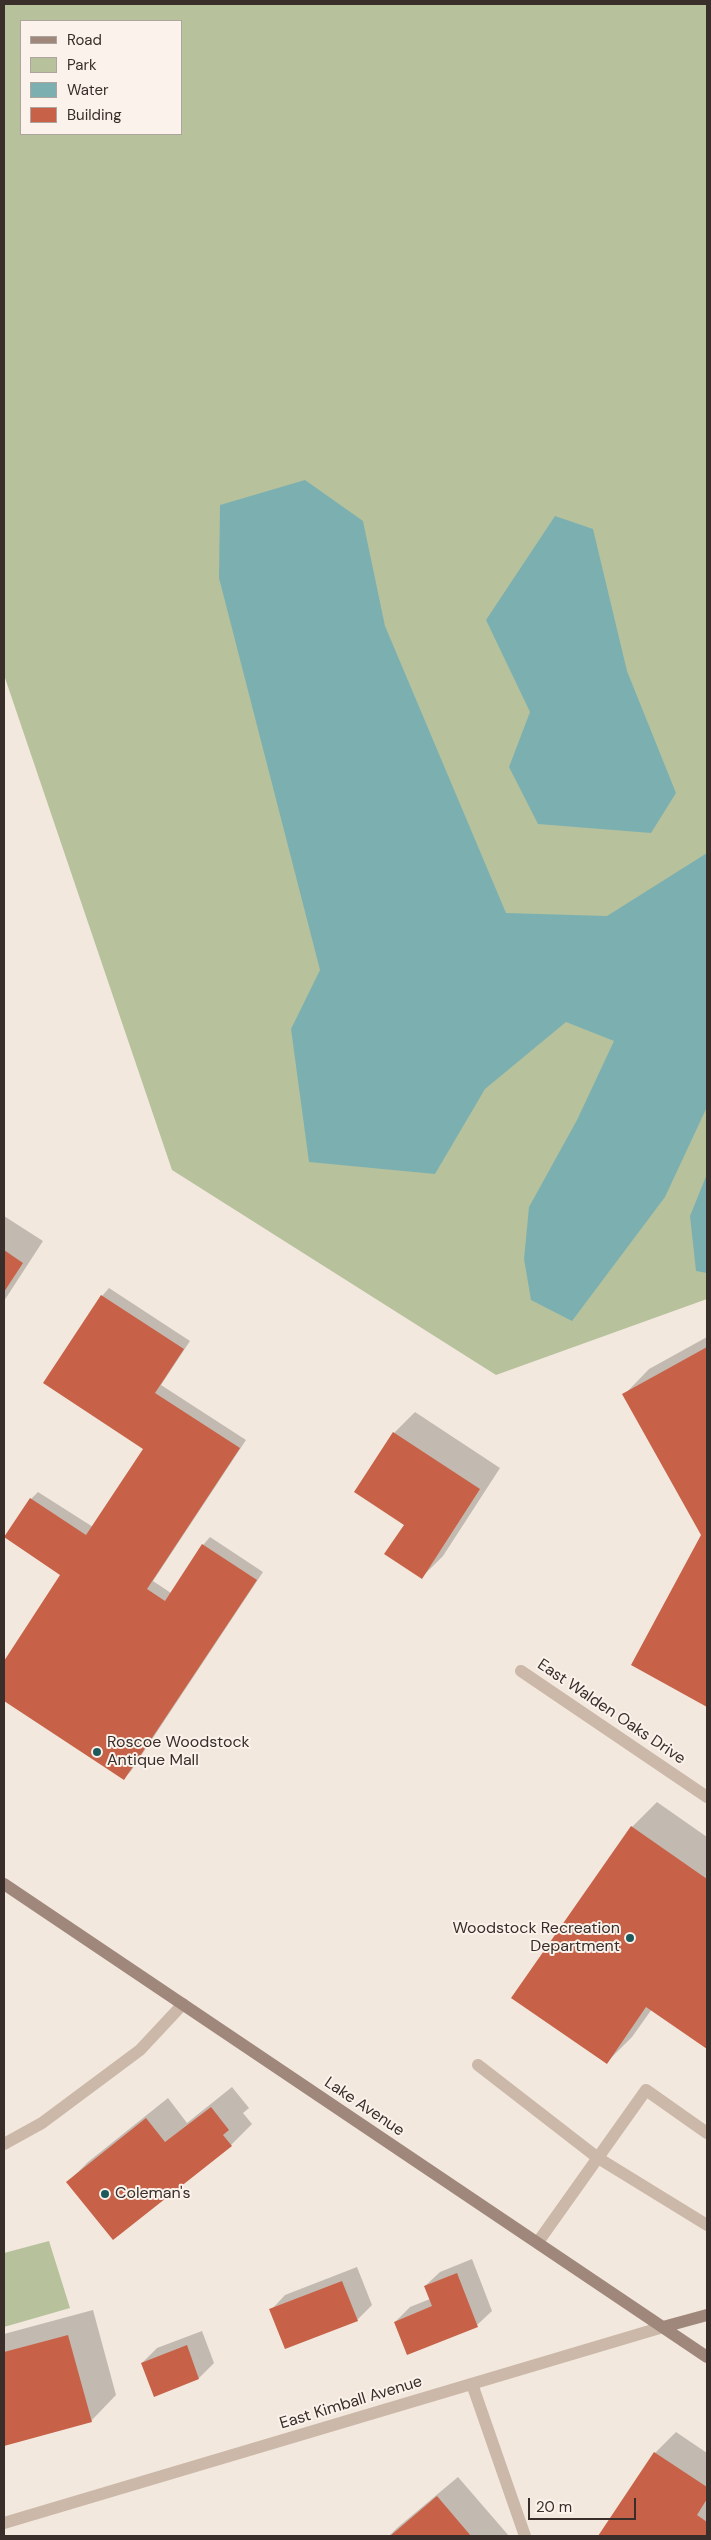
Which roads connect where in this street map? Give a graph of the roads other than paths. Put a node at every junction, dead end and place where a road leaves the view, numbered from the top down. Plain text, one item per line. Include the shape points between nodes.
1 (521, 1671) dead end
2 (707, 1797) edge
3 (4, 1884) edge
4 (183, 2004) junction
5 (478, 2065) dead end
6 (707, 2133) edge
7 (4, 2144) edge
8 (598, 2158) junction
9 (707, 2225) edge
10 (538, 2242) junction
11 (707, 2315) edge
12 (663, 2327) junction
13 (707, 2356) edge
14 (472, 2384) junction
15 (4, 2523) edge
16 (525, 2536) edge

1 - 2 street, East Walden Oaks Drive
3 - 4 street, Lake Avenue
4 - 7 street via 140,2050 42,2123
4 - 10 street, Lake Avenue
5 - 8 street
6 - 8 street via 646,2090
8 - 9 street
8 - 10 street
10 - 12 street, Lake Avenue
11 - 12 street, East Kimball Avenue
12 - 13 street, Lake Avenue
12 - 14 street, East Kimball Avenue
14 - 15 street, East Kimball Avenue
14 - 16 street

